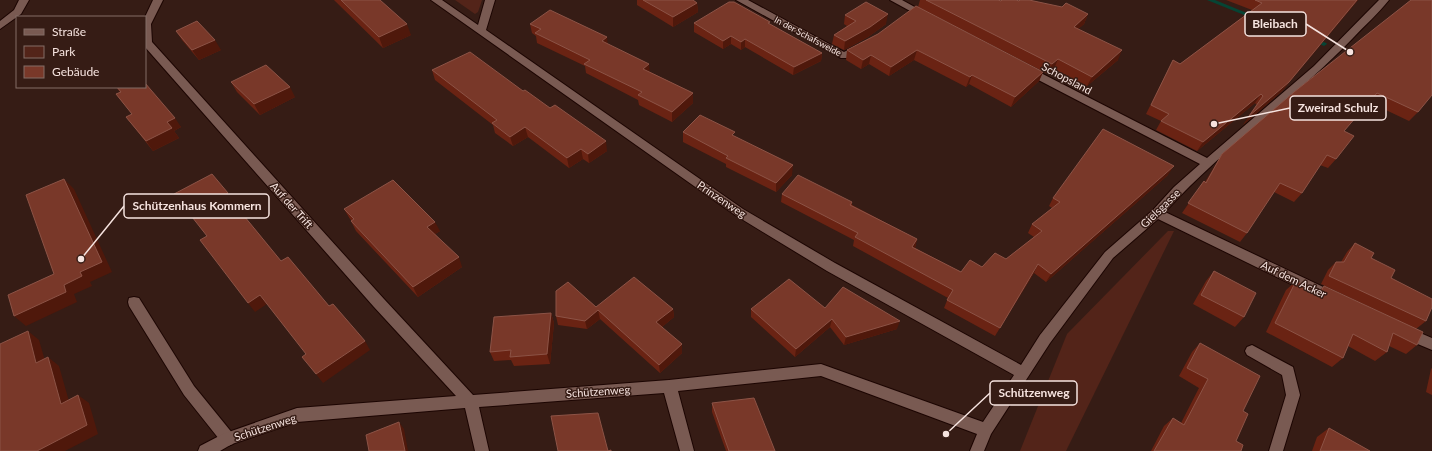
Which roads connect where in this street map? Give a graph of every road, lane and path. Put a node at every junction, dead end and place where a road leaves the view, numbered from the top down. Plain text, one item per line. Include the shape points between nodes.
1 (24, 0) edge
2 (158, 0) edge
3 (436, 0) edge
4 (490, 0) edge
5 (741, 0) edge
6 (895, 0) edge
7 (1384, 0) edge
8 (914, 10) junction
9 (904, 17) edge
10 (936, 22) edge
11 (0, 26) edge
12 (481, 30) junction
13 (867, 43) edge
14 (1017, 65) edge
15 (1208, 163) junction
16 (1157, 213) junction
17 (134, 302) dead end
18 (1341, 302) edge
19 (1397, 329) edge
20 (1432, 344) edge
21 (1252, 351) dead end
22 (1023, 373) junction
23 (669, 386) junction
24 (470, 401) junction
25 (986, 430) junction
26 (229, 445) edge
27 (205, 451) edge
28 (482, 451) edge
29 (687, 451) edge
30 (977, 451) edge
31 (1276, 451) edge

1 - 11 street via 18,12
2 - 24 street, Auf der Trift via 146,24 147,43
3 - 12 street, Prinzenweg
4 - 12 street
5 - 13 street, In der Schafsweide via 844,56
6 - 8 street
7 - 15 street, Gielsgasse via 1335,52
8 - 9 street
8 - 10 street
12 - 22 street, Prinzenweg via 739,212 831,267
14 - 15 street, Schopsland
15 - 16 street, Gielsgasse
16 - 18 street, Auf dem Acker
16 - 22 street, Gielsgasse via 1109,255
17 - 26 street via 158,342
19 - 20 street
21 - 31 street via 1288,371 1293,395
22 - 25 street, Gielsgasse
23 - 24 street, Schützenweg
23 - 25 street, Schützenweg via 821,370
23 - 29 street
24 - 26 street, Schützenweg via 297,415
24 - 28 street
25 - 30 street, Gielsgasse
26 - 27 street, Schützenweg

